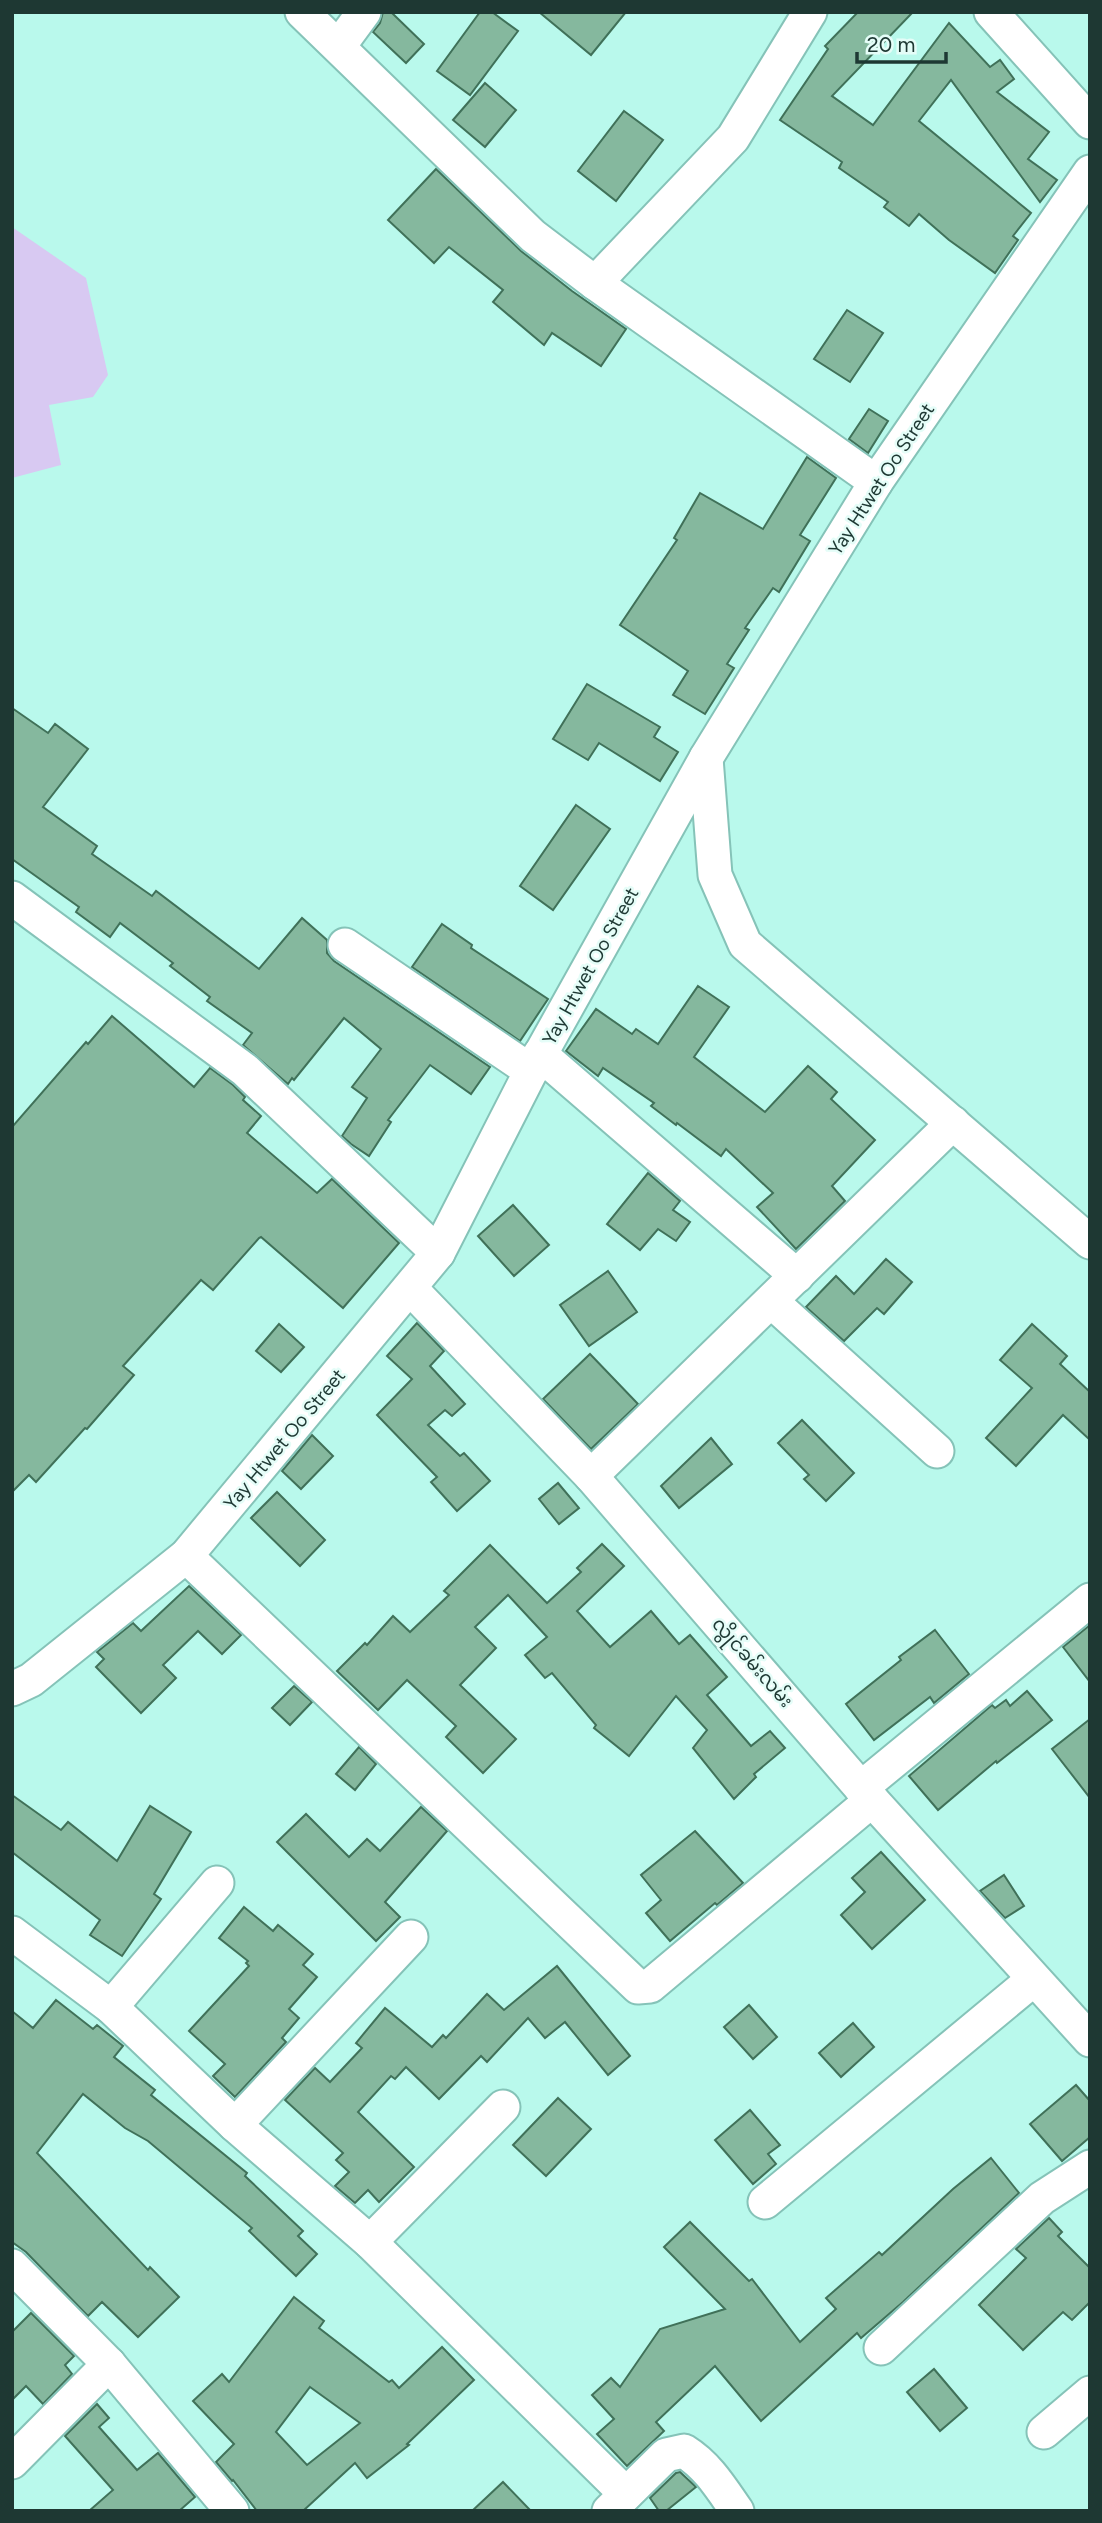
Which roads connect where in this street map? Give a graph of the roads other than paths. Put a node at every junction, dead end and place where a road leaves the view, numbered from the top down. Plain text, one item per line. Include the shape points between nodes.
1 (302, 12) edge
2 (364, 12) edge
3 (810, 12) edge
4 (991, 12) edge
5 (338, 46) junction
6 (1090, 122) edge
7 (1090, 172) edge
8 (595, 283) junction
9 (876, 482) junction
10 (706, 758) junction
11 (16, 909) edge
12 (345, 945) dead end
13 (535, 1063) junction
14 (953, 1123) junction
15 (1090, 1242) edge
16 (438, 1252) junction
17 (797, 1276) junction
18 (410, 1289) junction
19 (771, 1301) junction
20 (937, 1451) dead end
21 (592, 1476) junction
22 (186, 1556) junction
23 (1090, 1600) edge
24 (12, 1689) edge
25 (867, 1794) junction
26 (217, 1882) dead end
27 (12, 1933) edge
28 (411, 1937) dead end
29 (1034, 1979) junction
30 (110, 2007) junction
31 (1090, 2040) edge
32 (503, 2107) dead end
33 (235, 2125) junction
34 (1090, 2167) edge
35 (765, 2202) dead end
36 (370, 2242) junction
37 (12, 2266) edge
38 (881, 2348) dead end
39 (109, 2364) junction
40 (1090, 2393) edge
41 (1044, 2432) dead end
42 (12, 2462) edge
43 (617, 2502) edge
44 (232, 2511) edge
45 (737, 2511) edge

1 - 5 street
2 - 5 street
3 - 8 street via 733,138
4 - 6 street
5 - 8 street via 533,236
7 - 9 street, Yay Htwet Oo Street
8 - 9 street
9 - 10 street, Yay Htwet Oo Street
10 - 13 street, Yay Htwet Oo Street
10 - 14 street via 715,875 746,944
11 - 16 street via 244,1070
12 - 13 street
13 - 16 street, Yay Htwet Oo Street
13 - 17 street
14 - 15 street
14 - 17 street
16 - 18 street, Yay Htwet Oo Street
17 - 19 street
18 - 21 street, လွိုင်ခမ်းလမ်း
18 - 22 street, Yay Htwet Oo Street
19 - 20 street
19 - 21 street
21 - 25 street, လွိုင်ခမ်းလမ်း
22 - 24 street, Yay Htwet Oo Street via 31,1680
22 - 25 street via 638,1987 650,1986
23 - 25 street
25 - 29 street, လွိုင်ခမ်းလမ်း
26 - 30 street
27 - 30 street
28 - 33 street
29 - 31 street, လွိုင်ခမ်းလမ်း
29 - 35 street
30 - 33 street
32 - 36 street
33 - 36 street
34 - 38 street via 1042,2198
36 - 43 street
37 - 39 street
39 - 42 street
39 - 44 street
40 - 41 street
43 - 45 street via 666,2455 684,2451 713,2476

